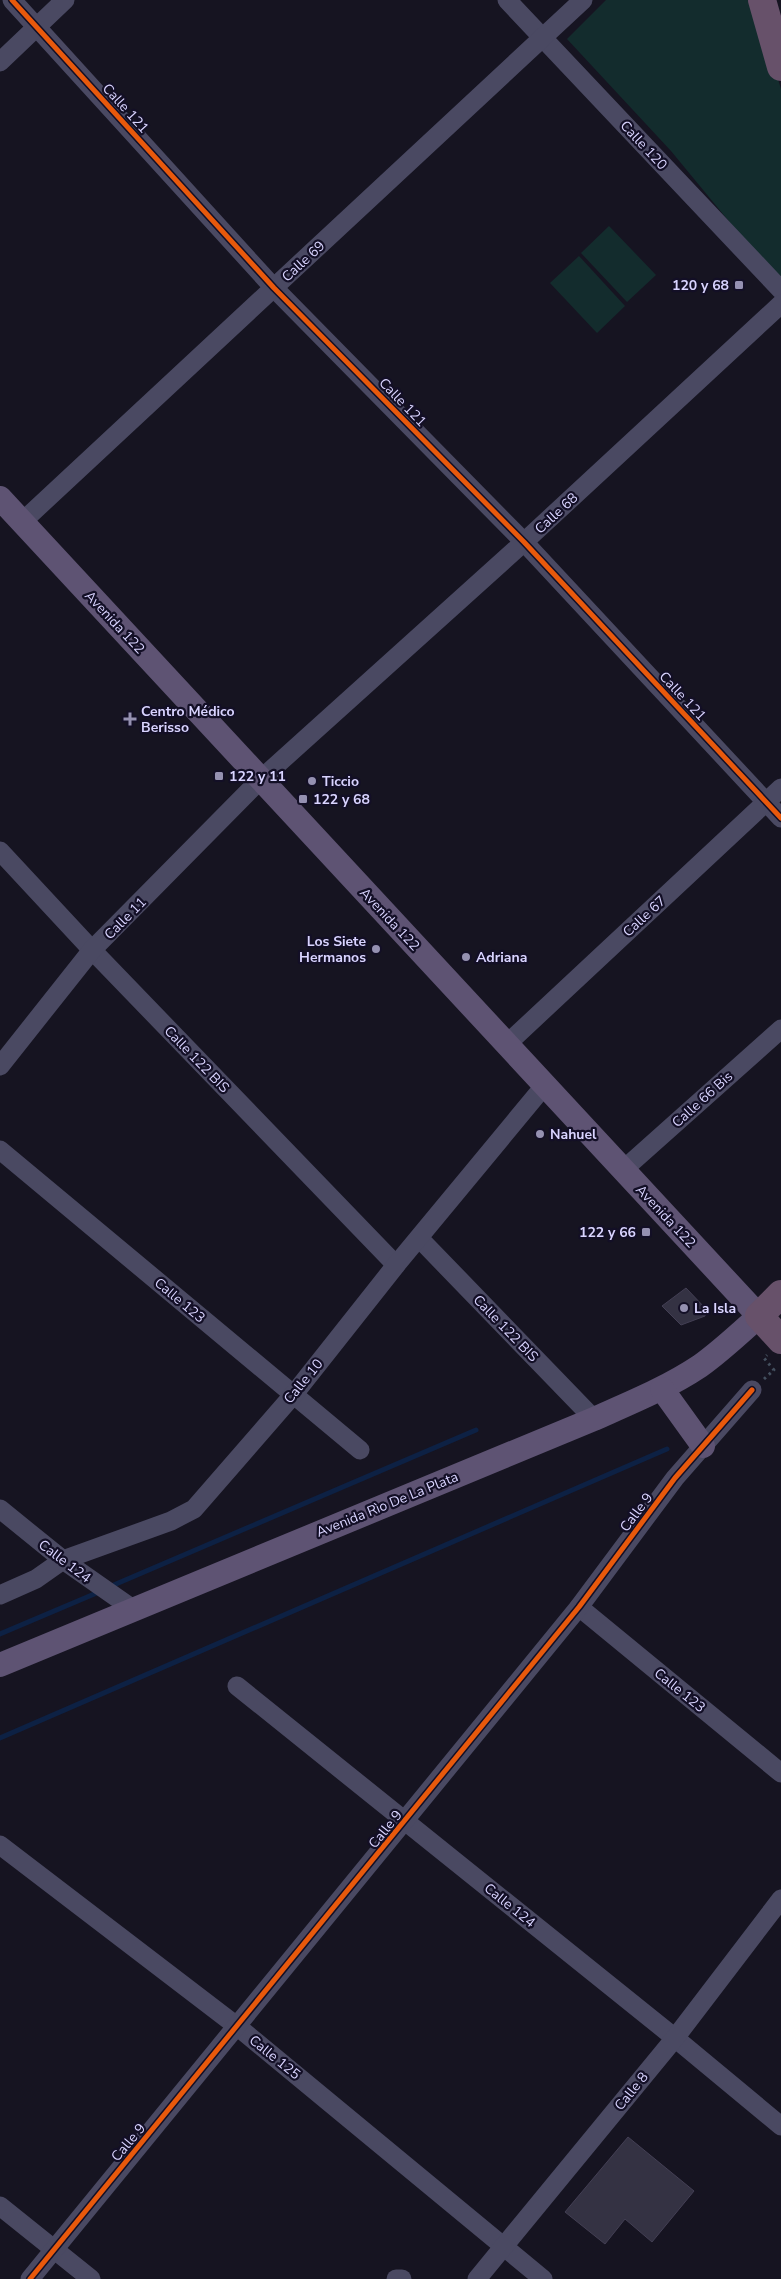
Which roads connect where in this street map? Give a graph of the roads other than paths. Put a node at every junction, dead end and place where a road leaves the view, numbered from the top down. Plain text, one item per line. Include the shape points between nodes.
1 (12, 0) edge
2 (65, 0) edge
3 (507, 0) edge
4 (583, 0) edge
5 (762, 0) edge
6 (37, 26) junction
7 (543, 39) junction
8 (0, 62) edge
9 (781, 68) edge
10 (274, 288) junction
11 (781, 290) edge
12 (781, 304) edge
13 (0, 498) edge
14 (22, 522) junction
15 (524, 542) junction
16 (261, 779) junction
17 (781, 788) edge
18 (766, 802) junction
19 (781, 818) edge
20 (0, 851) edge
21 (92, 950) junction
22 (781, 1029) edge
23 (507, 1044) junction
24 (0, 1066) edge
25 (545, 1086) junction
26 (0, 1150) edge
27 (623, 1170) junction
28 (419, 1238) junction
29 (396, 1266) junction
30 (781, 1294) edge
31 (759, 1316) junction
32 (780, 1339) edge
33 (662, 1389) junction
34 (752, 1390) road end
35 (294, 1394) junction
36 (594, 1419) junction
37 (703, 1446) junction
38 (360, 1450) dead end
39 (0, 1509) edge
40 (63, 1560) junction
41 (0, 1596) edge
42 (578, 1607) junction
43 (132, 1610) junction
44 (0, 1665) edge
45 (237, 1686) dead end
46 (781, 1773) edge
47 (406, 1821) junction
48 (0, 1845) edge
49 (781, 1899) edge
50 (238, 2026) junction
51 (674, 2038) junction
52 (781, 2126) edge
53 (0, 2206) edge
54 (504, 2246) junction
55 (54, 2249) junction
56 (30, 2279) edge
57 (91, 2279) edge
58 (396, 2279) edge
59 (402, 2279) edge
60 (477, 2279) edge
61 (543, 2279) edge

1 - 6 street, Calle 121
2 - 6 street
3 - 7 street, Calle 120
4 - 7 street, Calle 69
5 - 9 highway
6 - 8 street
6 - 10 street, Calle 121
7 - 10 street, Calle 69
7 - 11 street, Calle 120
10 - 14 street, Calle 69
10 - 15 street, Calle 121
12 - 15 street, Calle 68
13 - 14 main road, Avenida 122
14 - 16 main road, Avenida 122
15 - 16 street, Calle 68
15 - 18 street, Calle 121
16 - 21 street, Calle 11
16 - 23 main road, Avenida 122
17 - 18 street, Calle 67
18 - 19 street, Calle 121
18 - 23 street, Calle 67
20 - 21 street, Calle 122 BIS
21 - 24 street, Calle 11
21 - 29 street, Calle 122 BIS
22 - 27 street, Calle 66 Bis
23 - 25 main road, Avenida 122
25 - 27 main road, Avenida 122
25 - 28 street, Calle 10
26 - 35 street, Calle 123
27 - 31 main road, Avenida 122
28 - 29 street, Calle 10
28 - 36 street, Calle 122 BIS
29 - 35 street, Calle 10
30 - 31 highway
31 - 32 highway, Avenida 122
31 - 33 main road, Avenida Rìo De La Plata via 701,1365
33 - 36 main road, Avenida Rìo De La Plata
33 - 37 main road
34 - 37 street, Calle 9
35 - 38 street, Calle 123
35 - 40 street, Calle 10 via 194,1509 171,1521
36 - 43 main road, Avenida Rìo De La Plata
37 - 42 street, Calle 9
39 - 40 street, Calle 124
40 - 41 street, Calle 10 via 36,1579
40 - 43 street, Calle 124
42 - 46 street, Calle 123
42 - 47 street, Calle 9
43 - 44 main road, Avenida Rìo De La Plata
45 - 47 street, Calle 124
47 - 50 street, Calle 9
47 - 51 street, Calle 124
48 - 50 street, Calle 125
49 - 51 street, Calle 8
50 - 54 street, Calle 125
50 - 55 street, Calle 9
51 - 52 street, Calle 124
51 - 54 street, Calle 8
53 - 55 street
54 - 60 street, Calle 8
54 - 61 street, Calle 125
55 - 56 street, Calle 9
55 - 57 street
58 - 59 street

